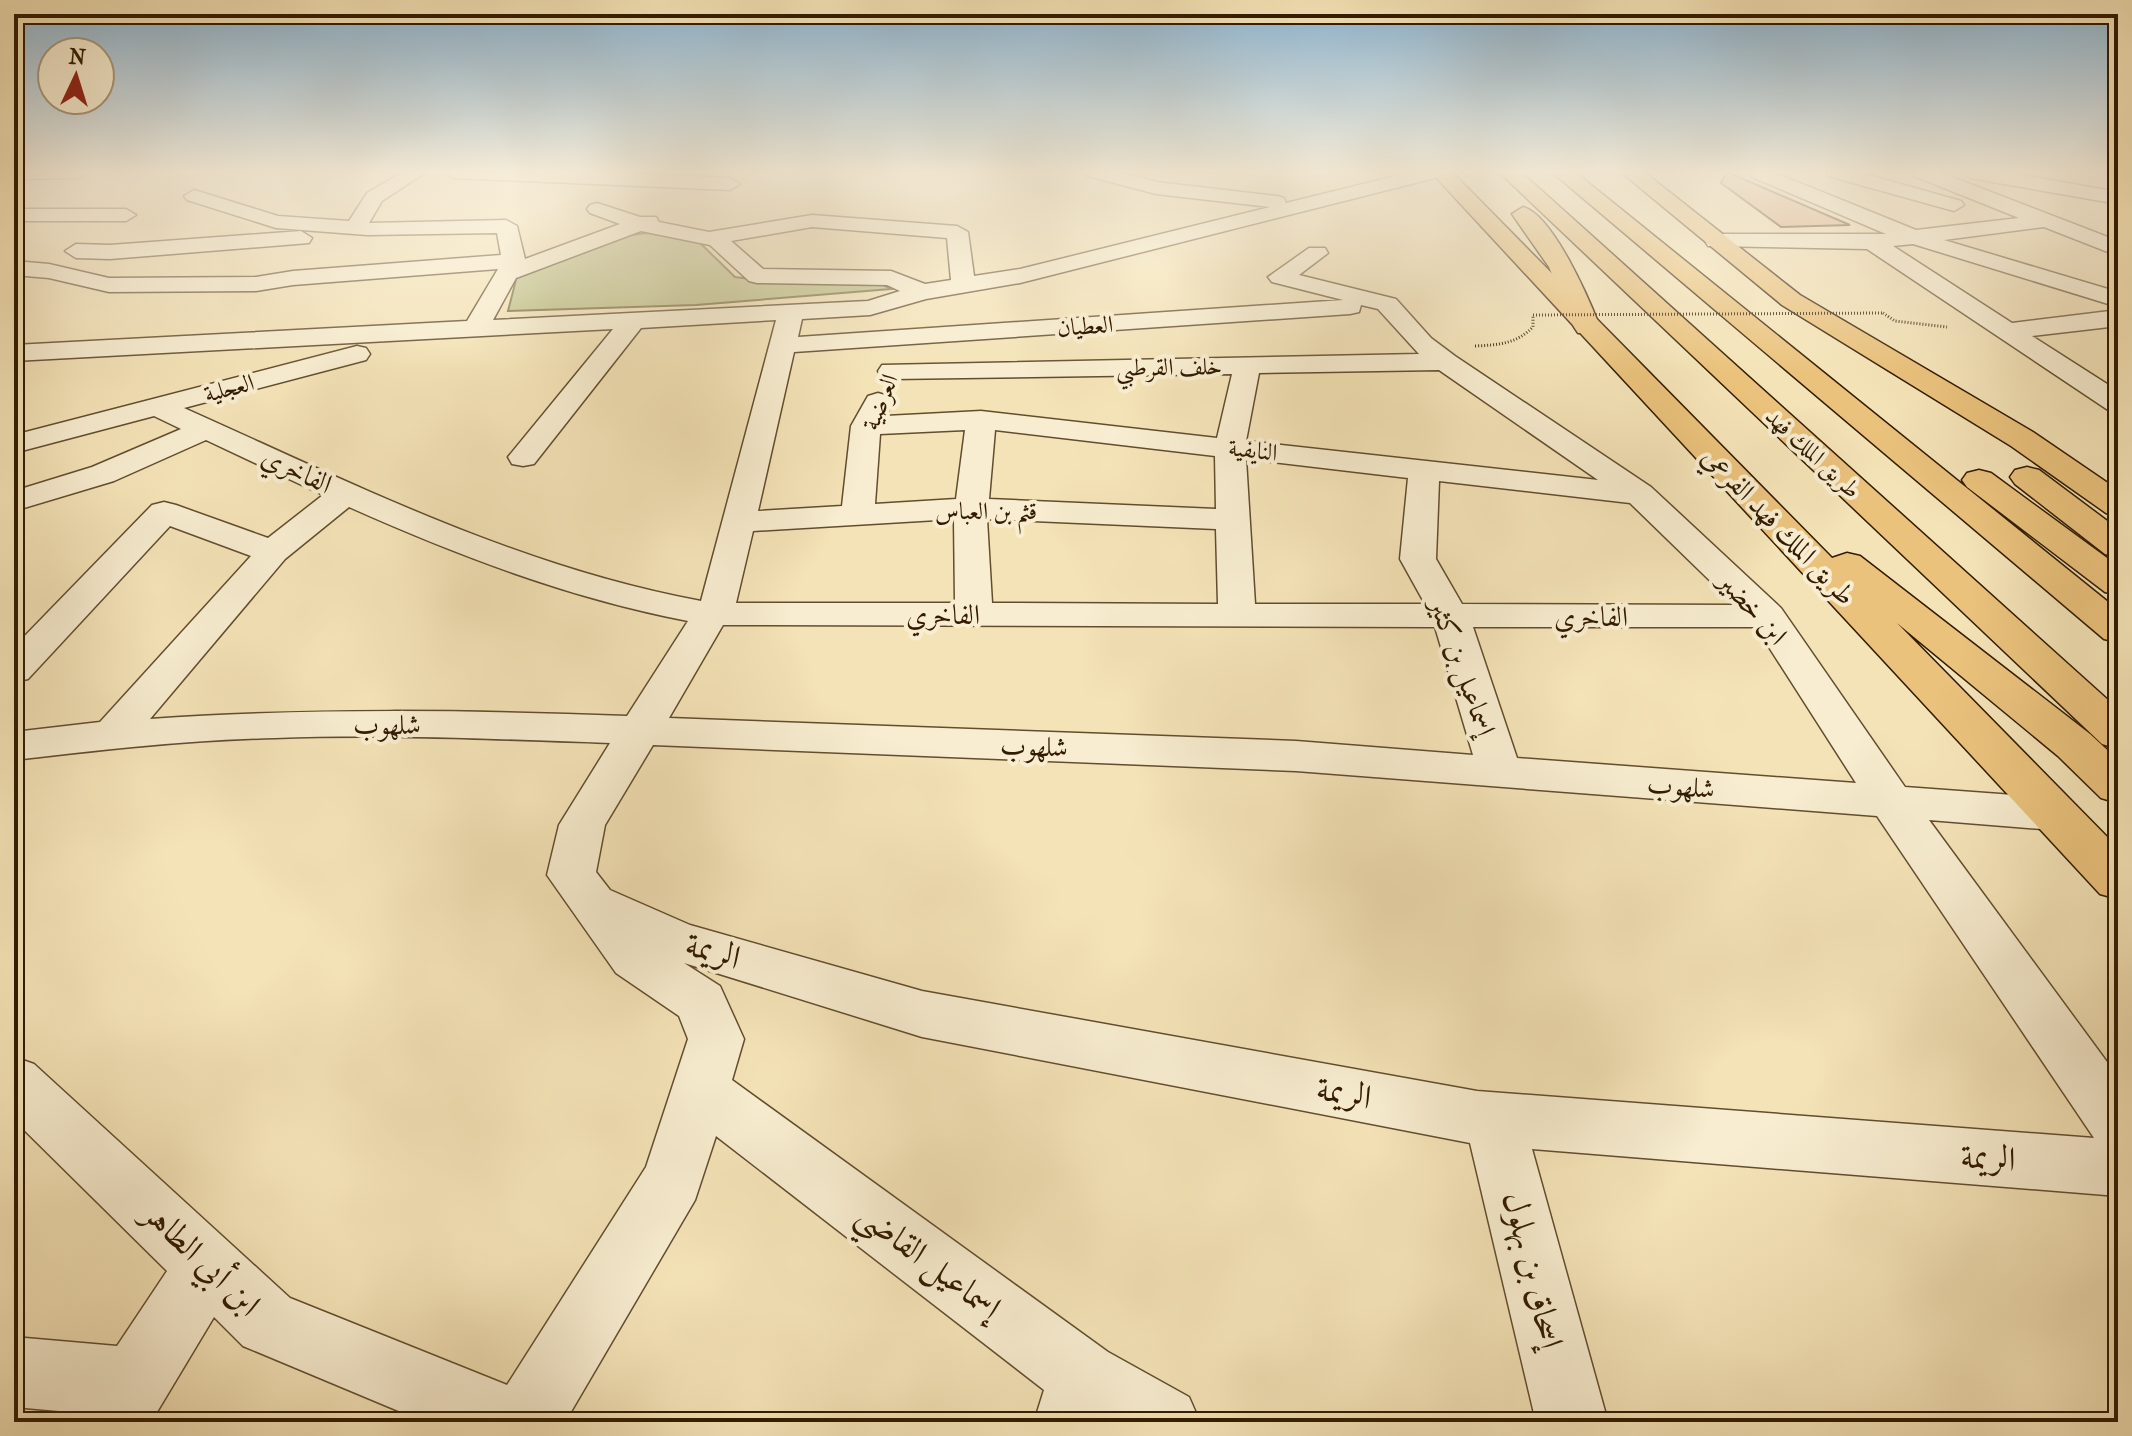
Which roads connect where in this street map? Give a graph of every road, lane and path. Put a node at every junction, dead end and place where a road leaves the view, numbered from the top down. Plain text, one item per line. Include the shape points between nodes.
1 (281, 239) edge
2 (343, 239) edge
3 (508, 239) edge
4 (598, 239) edge
5 (711, 239) edge
6 (781, 239) edge
7 (958, 239) edge
8 (1162, 239) edge
9 (1502, 239) edge
10 (1545, 239) edge
11 (1582, 239) edge
12 (1642, 239) edge
13 (1647, 239) edge
14 (1714, 239) edge
15 (1896, 239) edge
16 (1920, 239) edge
17 (2092, 239) edge
18 (1716, 241) junction
19 (1872, 242) junction
20 (960, 247) junction
21 (2118, 249) edge
22 (76, 251) dead end
23 (929, 251) dead end
24 (1317, 253) dead end
25 (897, 255) dead end
26 (511, 267) junction
27 (15, 268) edge
28 (991, 282) junction
29 (256, 284) junction
30 (964, 286) junction
31 (922, 292) junction
32 (1791, 300) junction
33 (2118, 300) edge
34 (1387, 304) junction
35 (1883, 313) dead end
36 (1022, 318) junction
37 (2118, 318) edge
38 (633, 321) junction
39 (1587, 327) junction
40 (226, 328) junction
41 (787, 328) junction
42 (475, 330) junction
43 (2007, 331) junction
44 (444, 332) junction
45 (907, 339) junction
46 (14, 353) edge
47 (1434, 353) junction
48 (1247, 366) junction
49 (1037, 369) junction
50 (892, 371) junction
51 (2118, 373) edge
52 (2078, 378) junction
53 (2118, 404) edge
54 (185, 411) junction
55 (981, 420) junction
56 (866, 426) junction
57 (1047, 426) junction
58 (14, 444) edge
59 (1230, 447) junction
60 (523, 457) dead end
61 (1713, 458) junction
62 (1424, 470) junction
63 (346, 493) junction
64 (1639, 494) junction
65 (14, 501) edge
66 (2118, 506) edge
67 (972, 508) junction
68 (858, 515) junction
69 (1233, 520) junction
70 (739, 522) junction
71 (2118, 546) edge
72 (273, 552) junction
73 (2118, 584) edge
74 (711, 614) junction
75 (974, 614) junction
76 (1237, 615) junction
77 (1450, 615) junction
78 (1768, 616) junction
79 (2118, 630) edge
80 (14, 670) edge
81 (637, 730) junction
82 (2118, 734) edge
83 (113, 735) junction
84 (14, 746) edge
85 (1500, 772) junction
86 (2118, 787) edge
87 (1892, 803) junction
88 (2054, 814) junction
89 (2118, 880) edge
90 (592, 903) junction
91 (14, 1082) edge
92 (701, 1090) junction
93 (1494, 1119) junction
94 (2118, 1124) edge
95 (2118, 1168) edge
96 (209, 1265) junction
97 (14, 1372) edge
98 (1077, 1399) edge
99 (124, 1402) edge
100 (511, 1422) edge
101 (525, 1422) edge
102 (1164, 1422) edge
103 (1572, 1422) edge

1 - 22 street
2 - 29 street
3 - 26 street
4 - 26 street
5 - 31 street via 757,276 891,278
6 - 25 street via 822,264
7 - 20 street
8 - 28 street
9 - 39 main road, طريق الملك فهد الفرعي
10 - 39 main road via 1565,271
11 - 82 main road, طريق الملك فهد
12 - 79 main road, طريق الملك فهد
13 - 73 main road
14 - 18 main road
15 - 19 street
16 - 33 street
17 - 21 street
18 - 19 street
18 - 32 main road
19 - 43 street
20 - 23 street
20 - 30 street
24 - 34 street via 1280,277
26 - 29 street
26 - 42 street
27 - 29 street via 109,285
28 - 30 street
28 - 36 street
29 - 40 street
30 - 31 street
31 - 41 street
32 - 66 main road via 2022,439
32 - 71 main road
34 - 36 street, العطيان
34 - 47 street, ابن خضير
35 - 47 path, bridge via 1533,315 1533,327 1507,345
36 - 45 street, العطيان
36 - 49 street
37 - 43 street
38 - 41 street
38 - 42 street
38 - 60 street
39 - 61 main road, طريق الملك فهد الفرعي
40 - 44 street
40 - 46 street
40 - 54 street
41 - 45 street, العطيان
41 - 70 street, الريمة
42 - 44 street
43 - 52 street
44 - 54 street, العجلية
45 - 50 street, العرضية
47 - 48 street, خلف القرطبي
47 - 64 street, ابن خضير
48 - 49 street, خلف القرطبي
48 - 59 street
49 - 50 street, خلف القرطبي
49 - 57 street
50 - 56 street, العرضية
51 - 52 street
52 - 53 street
54 - 58 street, العجلية
54 - 63 street, الفاخري
54 - 65 street via 103,474
55 - 56 street, النايفية
55 - 57 street, النايفية
55 - 67 street
56 - 68 street, العرضية
57 - 59 street, النايفية
59 - 62 street, النايفية
59 - 69 street
61 - 86 main road via 2074,745
61 - 88 main road, طريق الملك فهد الفرعي
62 - 64 street, النايفية
62 - 77 street, إسماعيل بن كثير via 1418,559
63 - 72 street
63 - 74 street, الفاخري via 538,573
64 - 78 street, ابن خضير
67 - 68 street, قثم بن العباس
67 - 69 street, قثم بن العباس
67 - 75 street
68 - 70 street, قثم بن العباس
69 - 76 street
70 - 74 street, الريمة
72 - 80 street via 164,512
72 - 83 street
74 - 75 street, الفاخري
74 - 81 street, الريمة
75 - 76 street, الفاخري
76 - 77 street, الفاخري
77 - 78 street, الفاخري
77 - 85 street, إسماعيل بن كثير
78 - 87 street, ابن خضير
81 - 83 street, شلهوب via 274,724
81 - 85 street, شلهوب via 1296,756
81 - 90 street, الريمة via 582,825 571,875
83 - 84 street, شلهوب
85 - 87 street, شلهوب
87 - 88 street, شلهوب
87 - 94 street, ابن خضير
88 - 89 main road, طريق الملك فهد الفرعي
90 - 92 street, الريمة via 634,958 701,1002 716,1039
90 - 93 street, الريمة via 677,941 922,1014
91 - 96 street, ابن أبي الطاهر
92 - 98 street, إسماعيل القاضي
92 - 101 street, الريمة via 673,1180
93 - 95 street, الريمة
93 - 103 street, إسحاق بن بهلول
96 - 99 street
96 - 100 street, ابن أبي الطاهر via 267,1322
97 - 99 street
98 - 102 street, إسماعيل القاضي

